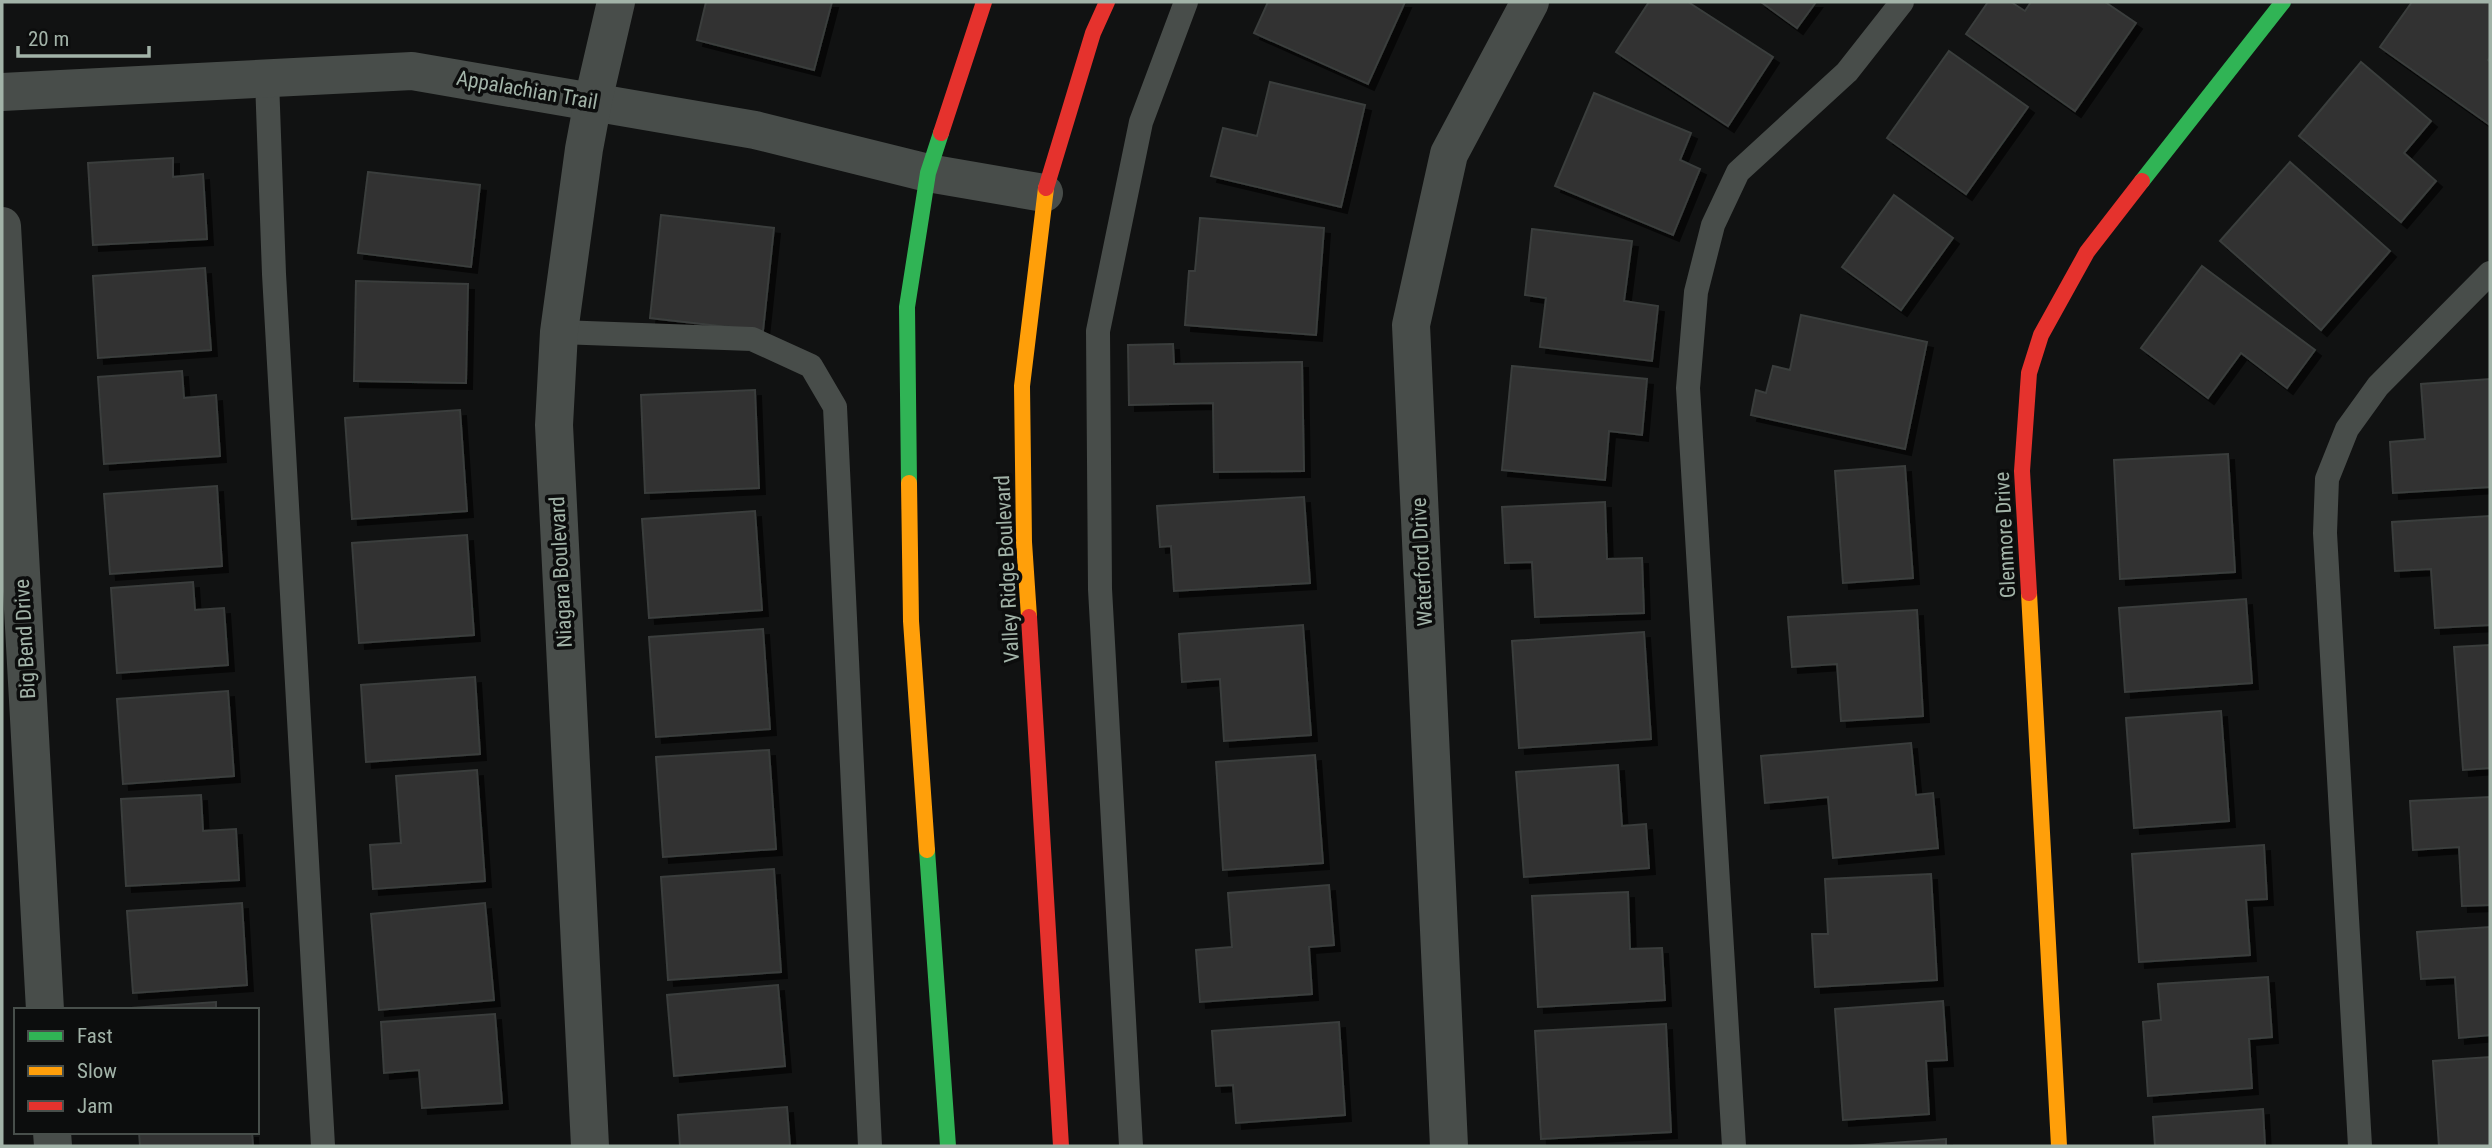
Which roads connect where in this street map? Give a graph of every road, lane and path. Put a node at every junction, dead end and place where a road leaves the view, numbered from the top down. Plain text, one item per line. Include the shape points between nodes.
1 (616, 2) edge
2 (984, 2) edge
3 (1107, 2) edge
4 (1186, 2) edge
5 (1530, 2) edge
6 (1902, 2) edge
7 (2283, 2) edge
8 (267, 80) junction
9 (2, 92) edge
10 (593, 101) junction
11 (929, 173) junction
12 (1044, 192) junction
13 (2, 226) edge
14 (2490, 274) edge
15 (559, 332) junction
16 (45, 1008) edge
17 (323, 1146) edge
18 (590, 1146) edge
19 (870, 1146) edge
20 (948, 1146) edge
21 (1061, 1146) edge
22 (1131, 1146) edge
23 (1449, 1146) edge
24 (1734, 1146) edge
25 (2059, 1146) edge
26 (2360, 1146) edge

1 - 10 street, Niagara Boulevard
2 - 11 main road
3 - 12 main road, Valley Ridge Boulevard via 1093,33
4 - 22 lane via 1141,122 1098,331 1100,589
5 - 23 street, Waterford Drive via 1449,154 1411,325
6 - 24 lane via 1847,72 1738,172 1713,225 1696,292 1688,388
7 - 25 main road, Glenmore Drive via 2087,252 2041,335 2029,373 2022,471
8 - 9 street, Appalachian Trail
8 - 10 street, Appalachian Trail via 412,71
8 - 17 lane
10 - 11 street, Appalachian Trail via 755,130
10 - 15 street, Niagara Boulevard
11 - 12 street, Appalachian Trail
11 - 20 main road via 907,307 911,621
12 - 21 main road, Valley Ridge Boulevard via 1021,386 1025,556
13 - 16 street, Big Bend Drive
14 - 26 lane via 2378,386 2347,429 2327,479 2325,533
15 - 18 street, Niagara Boulevard via 554,425
15 - 19 lane via 752,339 811,366 835,407

